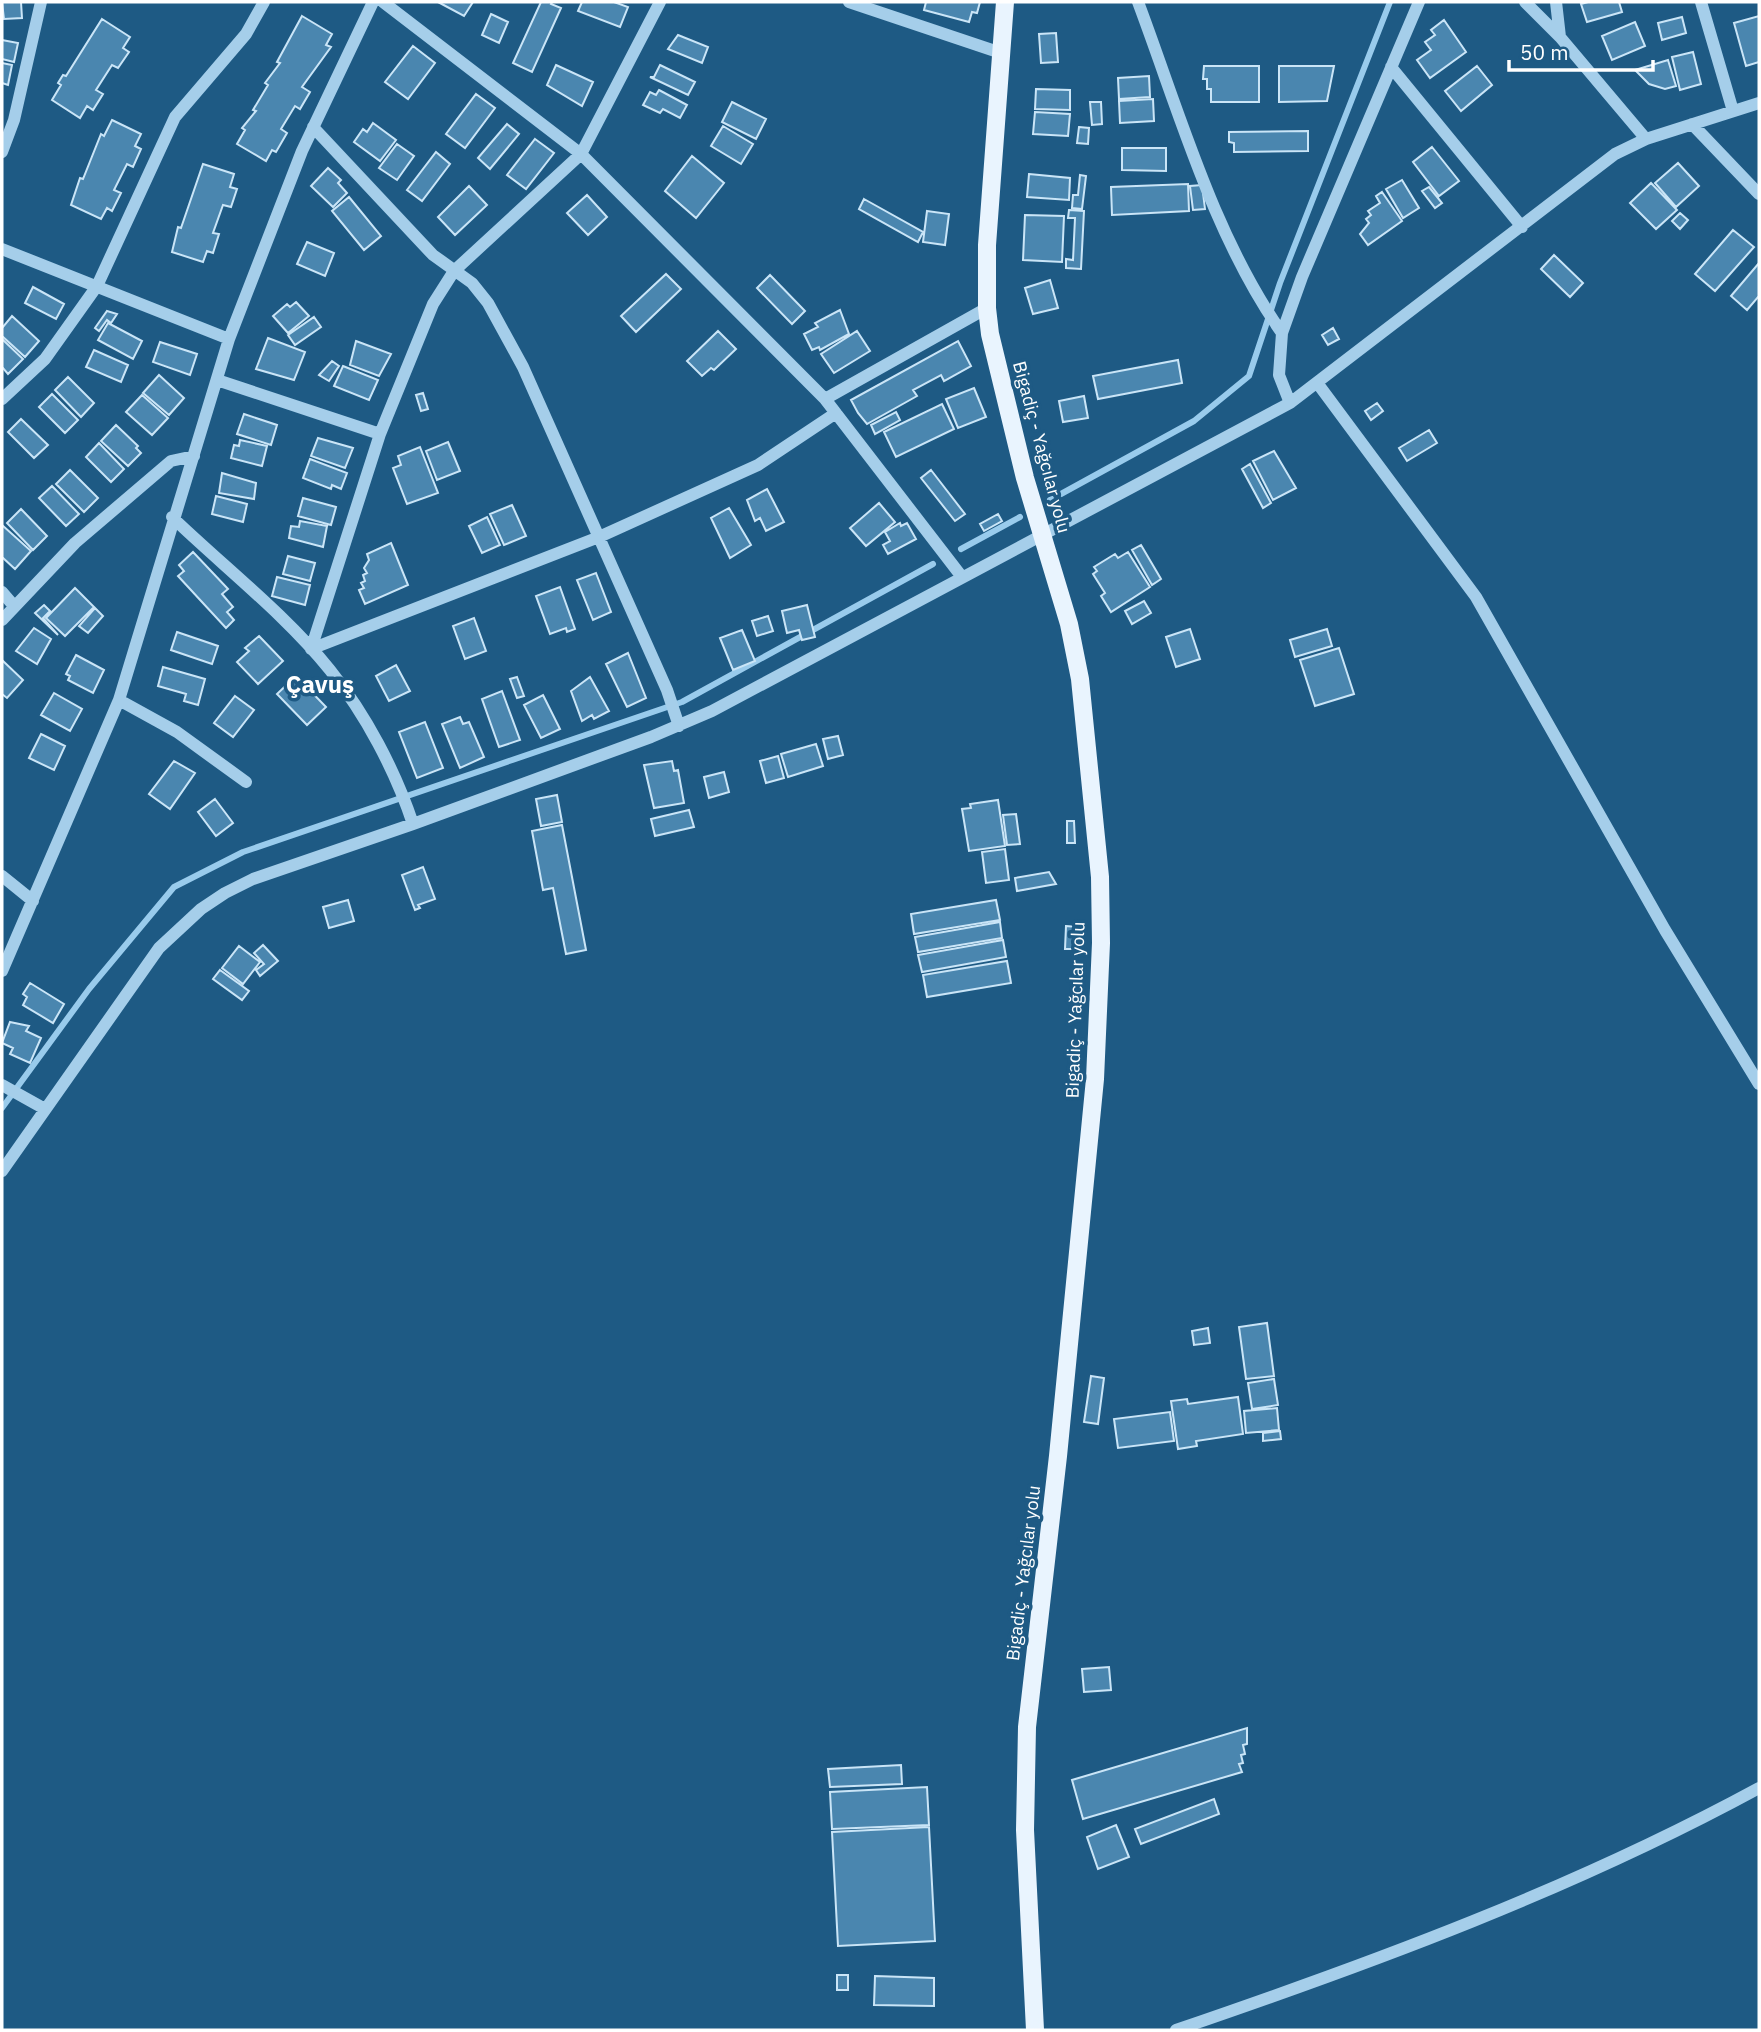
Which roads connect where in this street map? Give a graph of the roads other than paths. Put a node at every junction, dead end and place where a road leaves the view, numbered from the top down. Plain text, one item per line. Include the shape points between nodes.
1 (41, 2) edge
2 (264, 2) edge
3 (373, 2) edge
4 (383, 2) edge
5 (660, 2) edge
6 (849, 2) edge
7 (1005, 2) edge
8 (1138, 2) edge
9 (1419, 2) edge
10 (1525, 2) edge
11 (1556, 2) edge
12 (1701, 2) edge
13 (1560, 37) junction
14 (1001, 53) junction
15 (1391, 66) junction
16 (1759, 103) edge
17 (1733, 111) junction
18 (1692, 124) junction
19 (313, 127) junction
20 (1646, 139) junction
21 (2, 152) edge
22 (581, 154) junction
23 (1759, 194) edge
24 (1522, 227) junction
25 (2, 249) edge
26 (454, 271) junction
27 (97, 286) junction
28 (987, 308) junction
29 (1278, 328) junction
30 (229, 339) junction
31 (217, 380) junction
32 (1318, 384) junction
33 (2, 399) edge
34 (825, 399) junction
35 (1290, 403) junction
36 (836, 413) junction
37 (380, 433) junction
38 (194, 456) junction
39 (172, 517) junction
40 (1042, 533) junction
41 (599, 537) junction
42 (962, 577) junction
43 (2, 592) edge
44 (14, 606) junction
45 (2, 620) edge
46 (311, 649) junction
47 (119, 700) junction
48 (677, 720) junction
49 (246, 782) dead end
50 (411, 818) junction
51 (2, 876) edge
52 (33, 901) junction
53 (2, 971) edge
54 (2, 1084) edge
55 (1759, 1084) edge
56 (45, 1109) junction
57 (2, 1171) edge
58 (1759, 1788) edge
59 (1035, 2030) edge
60 (1175, 2030) edge

1 - 21 street via 14,120
2 - 27 street via 246,34 175,117
3 - 19 street
4 - 22 street
5 - 22 street
6 - 14 street
7 - 14 main road, Bigadiç - Yağcılar yolu
8 - 29 street via 1219,217
9 - 15 street
10 - 13 street
11 - 13 street
12 - 17 street
13 - 20 street
14 - 28 main road, Bigadiç - Yağcılar yolu
15 - 24 street
15 - 29 street
16 - 17 street
17 - 18 street
18 - 20 street
18 - 23 street
19 - 26 street via 433,255
19 - 30 street
20 - 24 street via 1582,177
22 - 26 street
22 - 34 street
24 - 32 street
25 - 27 street
26 - 37 street via 433,304
26 - 41 street via 482,294 517,357
27 - 30 street
27 - 33 street via 45,359
28 - 34 street
28 - 40 main road, Bigadiç - Yağcılar yolu
29 - 35 street via 1279,375
30 - 31 street
31 - 37 street
31 - 38 street
32 - 35 street
32 - 55 street via 1476,597 1665,930
34 - 36 street
35 - 40 street
36 - 41 street via 758,465
36 - 42 street
37 - 46 street
38 - 39 street
38 - 44 street via 171,461 75,544
39 - 46 street
39 - 47 street
40 - 42 street
40 - 59 main road, Bigadiç - Yağcılar yolu via 1080,679 1100,877 1101,943 1094,1092 1027,1727 1025,1830
41 - 46 street
41 - 48 street
42 - 48 street
43 - 44 street
44 - 45 street
46 - 50 street via 356,707
47 - 49 street via 185,737
47 - 52 street
48 - 50 street
50 - 56 street via 253,879 201,909 159,948
51 - 52 street
52 - 53 street
54 - 56 street
56 - 57 street
58 - 60 street via 1623,1858 1516,1904 1310,1984

